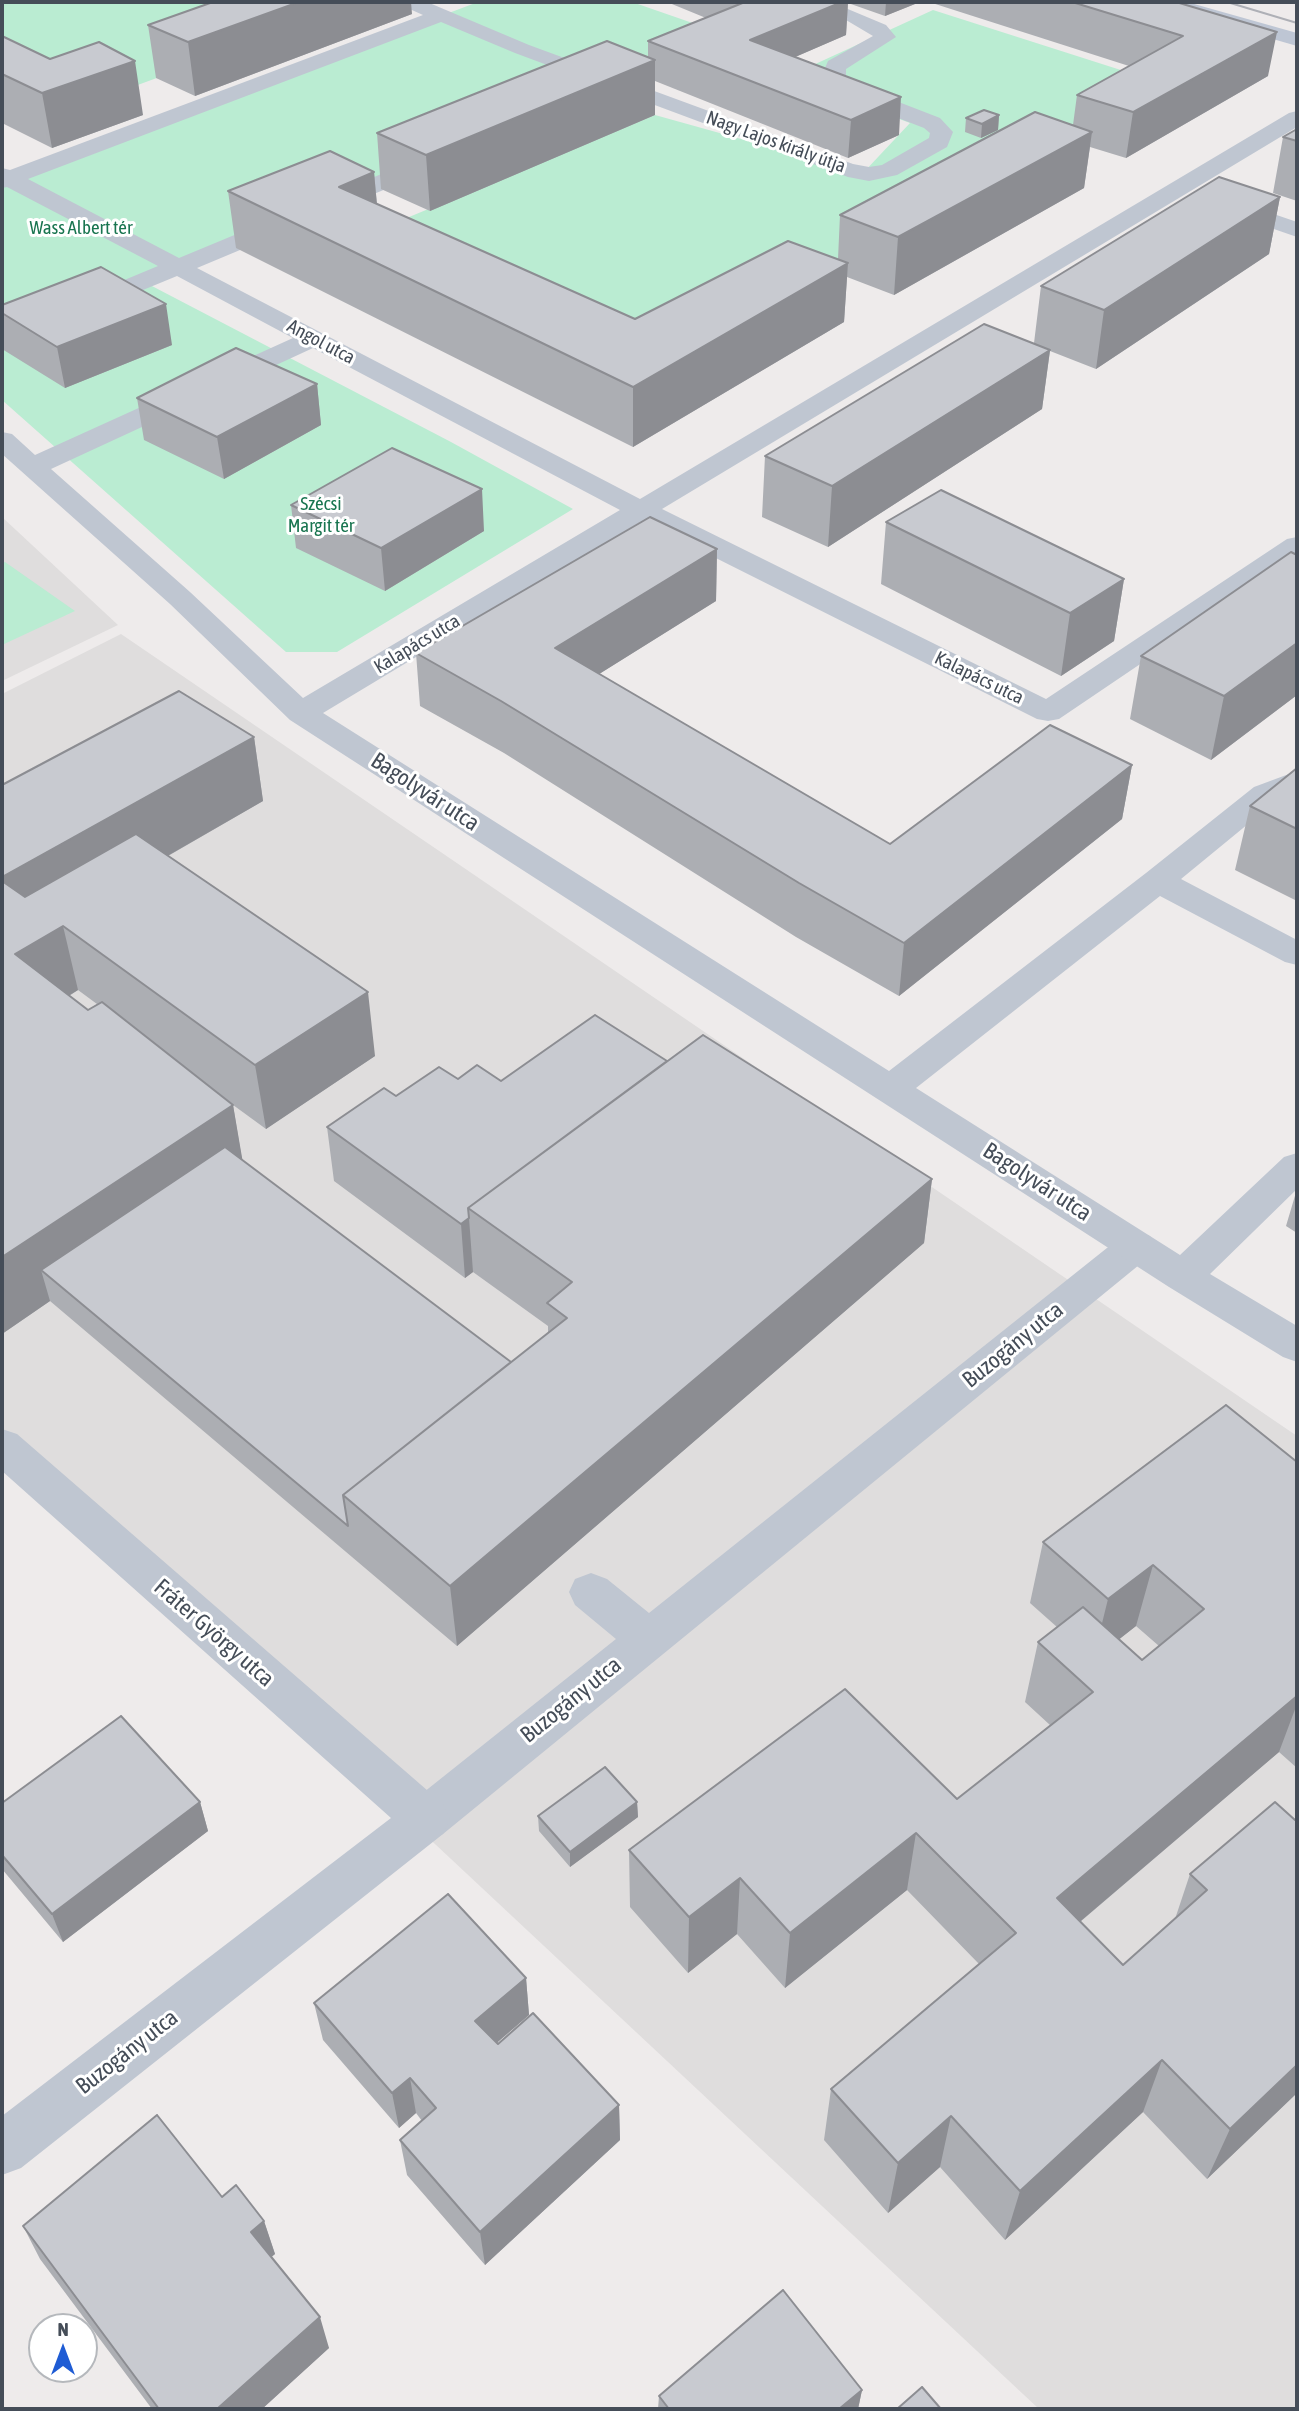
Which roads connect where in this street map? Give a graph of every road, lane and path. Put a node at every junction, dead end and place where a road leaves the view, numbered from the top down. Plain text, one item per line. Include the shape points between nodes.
1 (410, 2) edge
2 (812, 2) edge
3 (1166, 2) edge
4 (442, 15) junction
5 (1297, 40) edge
6 (618, 84) junction
7 (581, 100) edge
8 (1297, 118) edge
9 (444, 156) edge
10 (4, 178) edge
11 (1180, 188) junction
12 (1297, 230) edge
13 (177, 267) junction
14 (314, 338) junction
15 (2, 340) edge
16 (2, 440) edge
17 (32, 467) junction
18 (641, 510) junction
19 (1297, 545) edge
20 (301, 713) junction
21 (1297, 780) edge
22 (1158, 881) junction
23 (1297, 954) edge
24 (890, 1089) junction
25 (1297, 1167) edge
26 (1136, 1246) junction
27 (1183, 1276) junction
28 (1297, 1346) edge
29 (2, 1446) edge
30 (591, 1592) dead end
31 (649, 1639) junction
32 (426, 1819) junction
33 (2, 2149) edge

1 - 4 street
2 - 6 street, Nagy Lajos király útja via 853,16 886,37 836,66 837,80 870,99 932,123 942,132 939,142 889,170 869,174
3 - 5 main road
4 - 6 street
4 - 10 street
6 - 7 street
8 - 11 street, Kalapács utca
9 - 13 street
10 - 13 street, Angol utca
11 - 12 street
11 - 18 street, Kalapács utca
13 - 14 street, Angol utca
13 - 15 street
14 - 17 street
14 - 18 street, Angol utca
16 - 17 street, Bagolyvár utca
17 - 20 street, Bagolyvár utca
18 - 19 street, Kalapács utca via 1048,712
18 - 20 street, Kalapács utca
20 - 24 street, Bagolyvár utca
21 - 22 street via 1265,794
22 - 23 street
22 - 24 street
24 - 26 street, Bagolyvár utca
25 - 27 street
26 - 27 street, Bagolyvár utca
26 - 31 street, Buzogány utca
27 - 28 street, Bagolyvár utca
29 - 32 street, Fráter György utca
30 - 31 street
31 - 32 street, Buzogány utca
32 - 33 street, Buzogány utca

